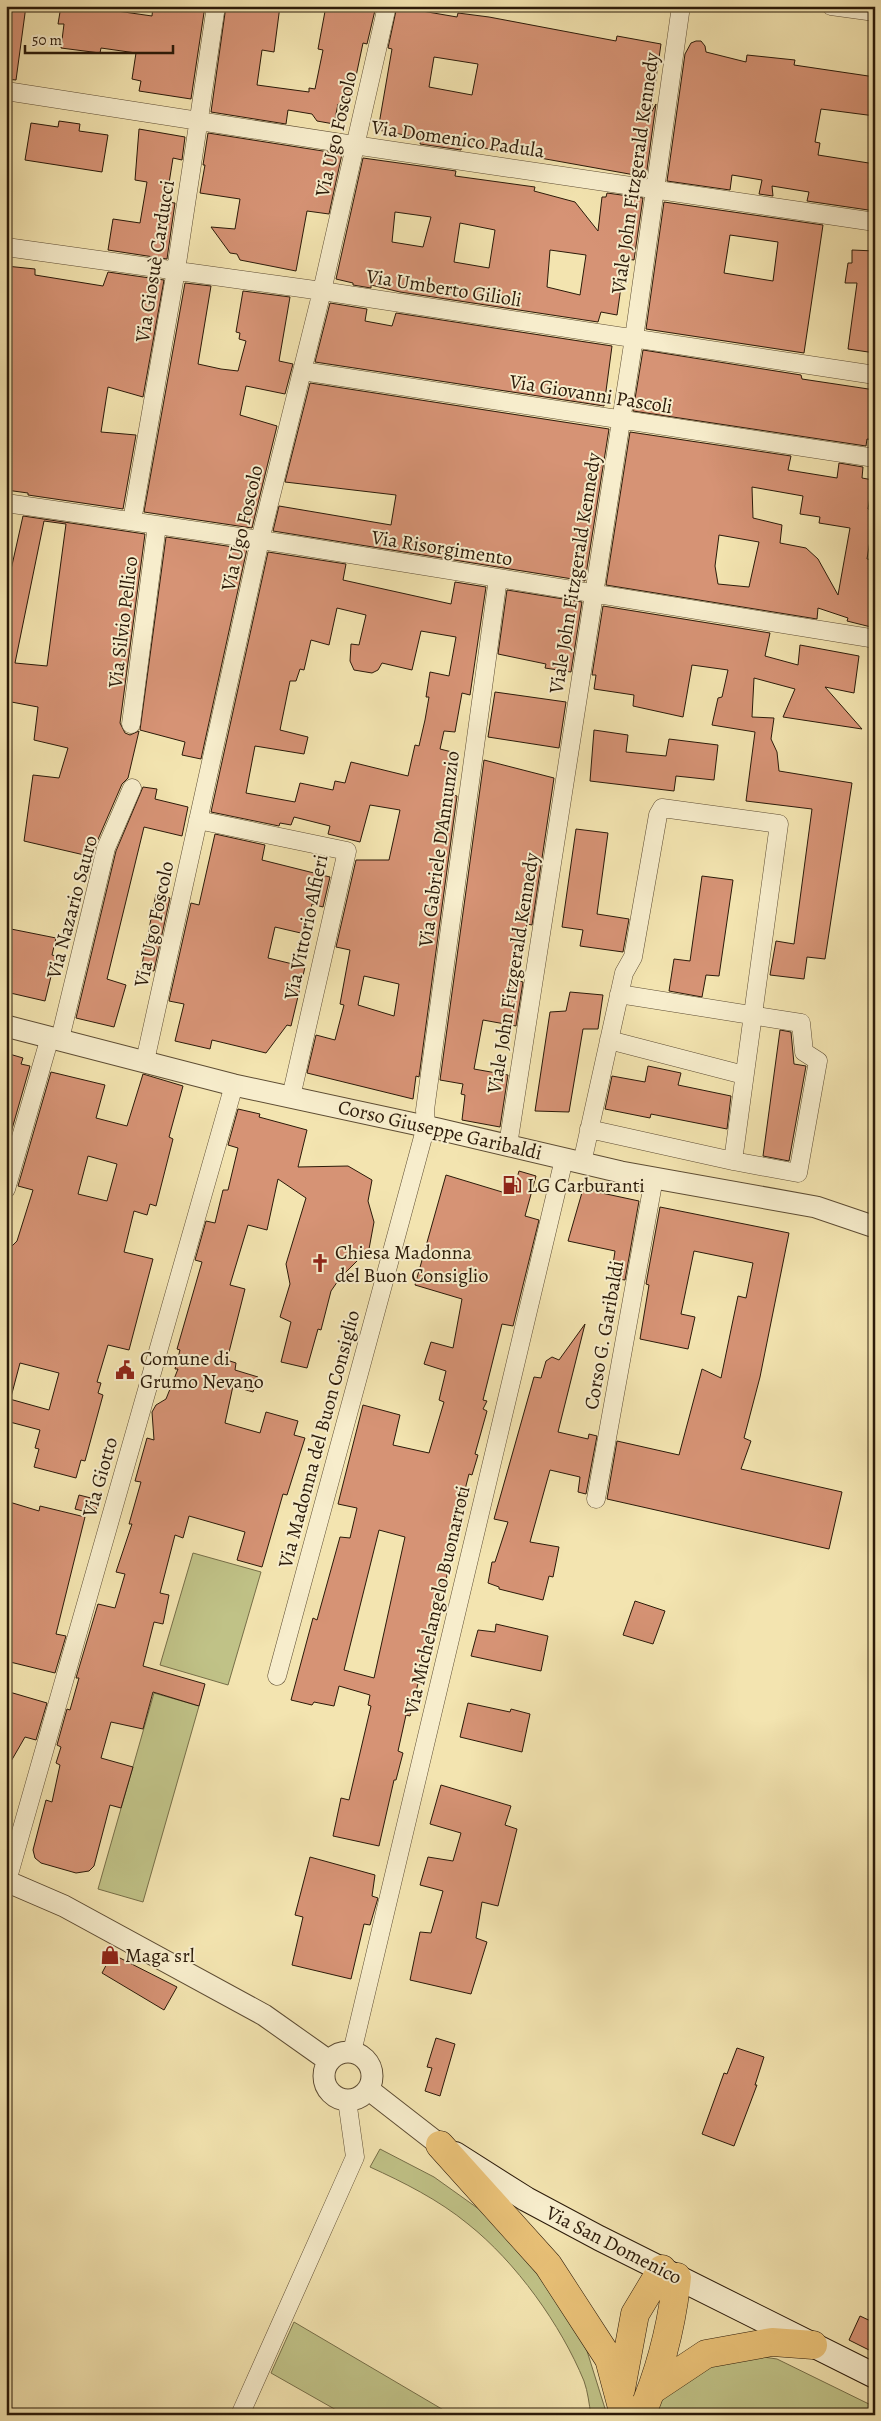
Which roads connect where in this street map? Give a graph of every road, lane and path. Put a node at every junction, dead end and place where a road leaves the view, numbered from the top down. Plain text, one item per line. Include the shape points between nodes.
1 (216, 6) edge
2 (387, 6) edge
3 (681, 6) edge
4 (831, 6) edge
5 (875, 12) edge
6 (6, 91) edge
7 (198, 120) junction
8 (354, 145) junction
9 (654, 189) junction
10 (875, 222) edge
11 (6, 247) edge
12 (176, 270) junction
13 (322, 291) junction
14 (634, 338) junction
15 (302, 371) junction
16 (875, 375) edge
17 (621, 420) junction
18 (875, 458) edge
19 (6, 503) edge
20 (132, 521) junction
21 (157, 525) junction
22 (260, 540) junction
23 (498, 578) junction
24 (593, 594) junction
25 (870, 638) dead end
26 (131, 724) dead end
27 (132, 788) dead end
28 (198, 820) junction
29 (619, 994) junction
30 (753, 1014) junction
31 (6, 1026) edge
32 (55, 1038) junction
33 (609, 1040) junction
34 (145, 1062) junction
35 (744, 1075) junction
36 (234, 1085) junction
37 (291, 1097) junction
38 (426, 1126) junction
39 (589, 1129) junction
40 (508, 1146) junction
41 (573, 1161) junction
42 (733, 1161) junction
43 (654, 1178) junction
44 (6, 1189) edge
45 (875, 1227) edge
46 (596, 1499) dead end
47 (277, 1676) dead end
48 (6, 1881) edge
49 (352, 2052) junction
50 (329, 2061) junction
51 (368, 2090) junction
52 (347, 2100) junction
53 (440, 2145) junction
54 (669, 2273) junction
55 (813, 2345) junction
56 (875, 2376) edge
57 (652, 2390) junction
58 (622, 2406) edge
59 (240, 2415) edge
60 (641, 2415) edge

1 - 7 street, Via Giosuè Carducci
2 - 8 street, Via Ugo Foscolo
3 - 9 street, Viale John Fitzgerald Kennedy
4 - 5 street
6 - 7 street, Via Domenico Padula
7 - 8 street, Via Domenico Padula
7 - 12 street, Via Giosuè Carducci
8 - 9 street, Via Domenico Padula
8 - 13 street, Via Ugo Foscolo
9 - 10 street, Via Domenico Padula
9 - 14 street, Viale John Fitzgerald Kennedy
11 - 12 street, Via Umberto Gilioli
12 - 13 street, Via Umberto Gilioli
12 - 20 street, Via Giosuè Carducci
13 - 14 street, Via Umberto Gilioli
13 - 15 street, Via Ugo Foscolo
14 - 16 street, Via Umberto Gilioli
14 - 17 street, Viale John Fitzgerald Kennedy
15 - 17 street, Via Giovanni Pascoli
15 - 22 street, Via Ugo Foscolo
17 - 18 street, Via Giovanni Pascoli
17 - 24 street, Viale John Fitzgerald Kennedy
19 - 20 street, Via Risorgimento
20 - 21 street, Via Risorgimento
21 - 22 street, Via Risorgimento
21 - 26 street, Via Silvio Pellico
22 - 23 street, Via Risorgimento
22 - 28 street, Via Ugo Foscolo
23 - 24 street, Via Risorgimento
23 - 38 street, Via Gabriele D'Annunzio via 425,1110
24 - 25 street, Via Risorgimento
24 - 40 street, Viale John Fitzgerald Kennedy
27 - 32 street, Via Nazario Sauro via 106,848
28 - 34 street, Via Ugo Foscolo
28 - 37 street, Via Vittorio Alfieri via 347,851
29 - 30 street
29 - 30 street, Via Michelangelo Buonarroti via 624,973 633,957 658,815 662,808 779,824
29 - 33 street, Via Michelangelo Buonarroti
30 - 35 street
30 - 42 street via 801,1023 804,1052 818,1061 798,1172
31 - 32 street, Corso Giuseppe Garibaldi
32 - 34 street, Corso Giuseppe Garibaldi
32 - 44 street, Via Nazario Sauro
33 - 35 street
33 - 39 street, Via Michelangelo Buonarroti
34 - 36 street, Corso Giuseppe Garibaldi
35 - 42 street
36 - 37 street, Corso Giuseppe Garibaldi
36 - 48 street, Via Giotto
37 - 38 street, Corso Giuseppe Garibaldi
38 - 40 street, Corso Giuseppe Garibaldi
38 - 47 street, Via Madonna del Buon Consiglio
39 - 41 street, Via Michelangelo Buonarroti
39 - 42 street
40 - 41 street, Corso Giuseppe Garibaldi
41 - 43 street, Corso Giuseppe Garibaldi
41 - 49 street, Via Michelangelo Buonarroti
43 - 45 street, Corso Giuseppe Garibaldi via 816,1207
43 - 46 street, Corso G. Garibaldi
48 - 50 street via 64,1906 264,2015
49 - 50 street via 339,2053
49 - 51 street via 370,2066 372,2074
50 - 52 street via 325,2068 325,2083 333,2095
51 - 52 street
51 - 53 street, Via San Domenico
52 - 59 street via 354,2157
53 - 54 main road, Via San Domenico via 526,2199
53 - 58 highway via 548,2266 609,2359
54 - 55 main road, Via San Domenico
54 - 57 highway via 674,2309
54 - 58 highway via 635,2314
55 - 56 main road, Via San Domenico
55 - 57 highway via 772,2342 706,2354
57 - 60 highway

